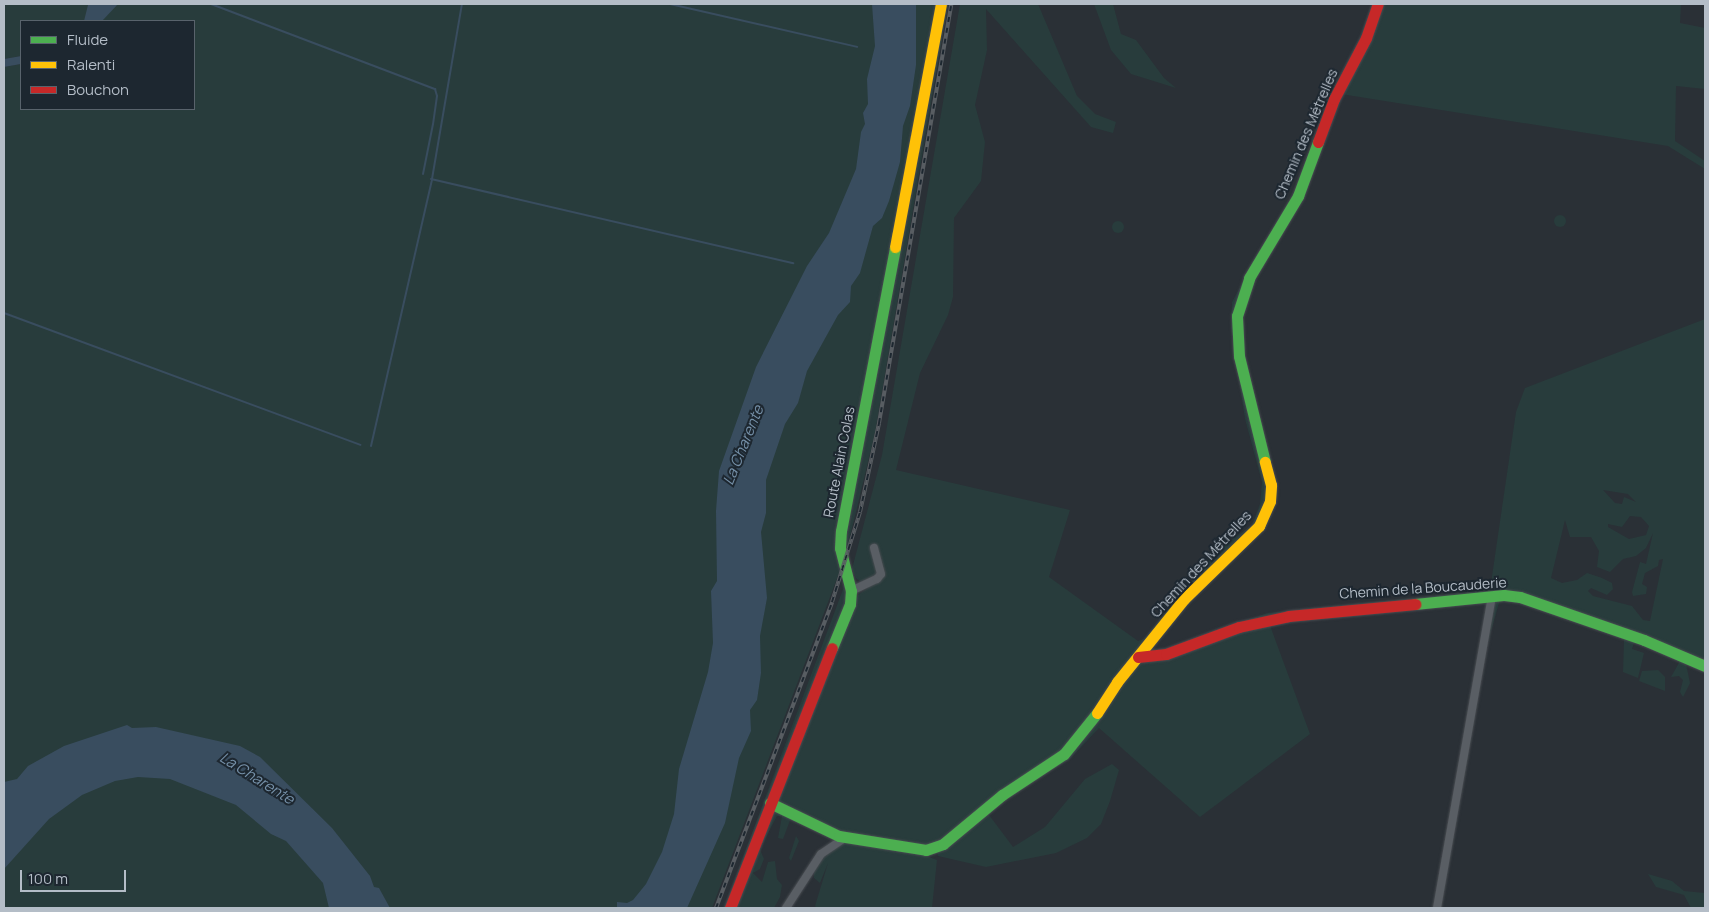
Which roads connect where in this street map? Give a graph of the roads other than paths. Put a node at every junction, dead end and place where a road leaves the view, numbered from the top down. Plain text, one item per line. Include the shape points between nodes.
1 (941, 4) edge
2 (1378, 4) edge
3 (874, 548) dead end
4 (851, 591) junction
5 (1492, 596) junction
6 (1138, 656) junction
7 (1705, 666) edge
8 (770, 803) junction
9 (847, 837) junction
10 (730, 908) edge
11 (786, 908) edge
12 (1438, 908) edge

1 - 4 street, Route Alain Colas via 841,530 840,548
2 - 6 street, Chemin des Métrelles via 1366,38 1334,99 1298,196 1249,278 1237,316 1239,356 1271,485 1265,516 1248,538 1184,599
3 - 4 street via 880,574 877,580
4 - 8 street, Route Alain Colas via 844,622
5 - 6 street, Chemin de la Boucauderie via 1290,616 1239,628 1166,654
5 - 7 street, Chemin de la Boucauderie via 1520,597 1644,640
5 - 12 street
6 - 9 street, Chemin des Métrelles via 1088,728 1064,754 994,801 943,844 926,850
8 - 9 street, Chemin des Métrelles via 835,835
8 - 10 street, Route Alain Colas
9 - 11 street via 821,854

